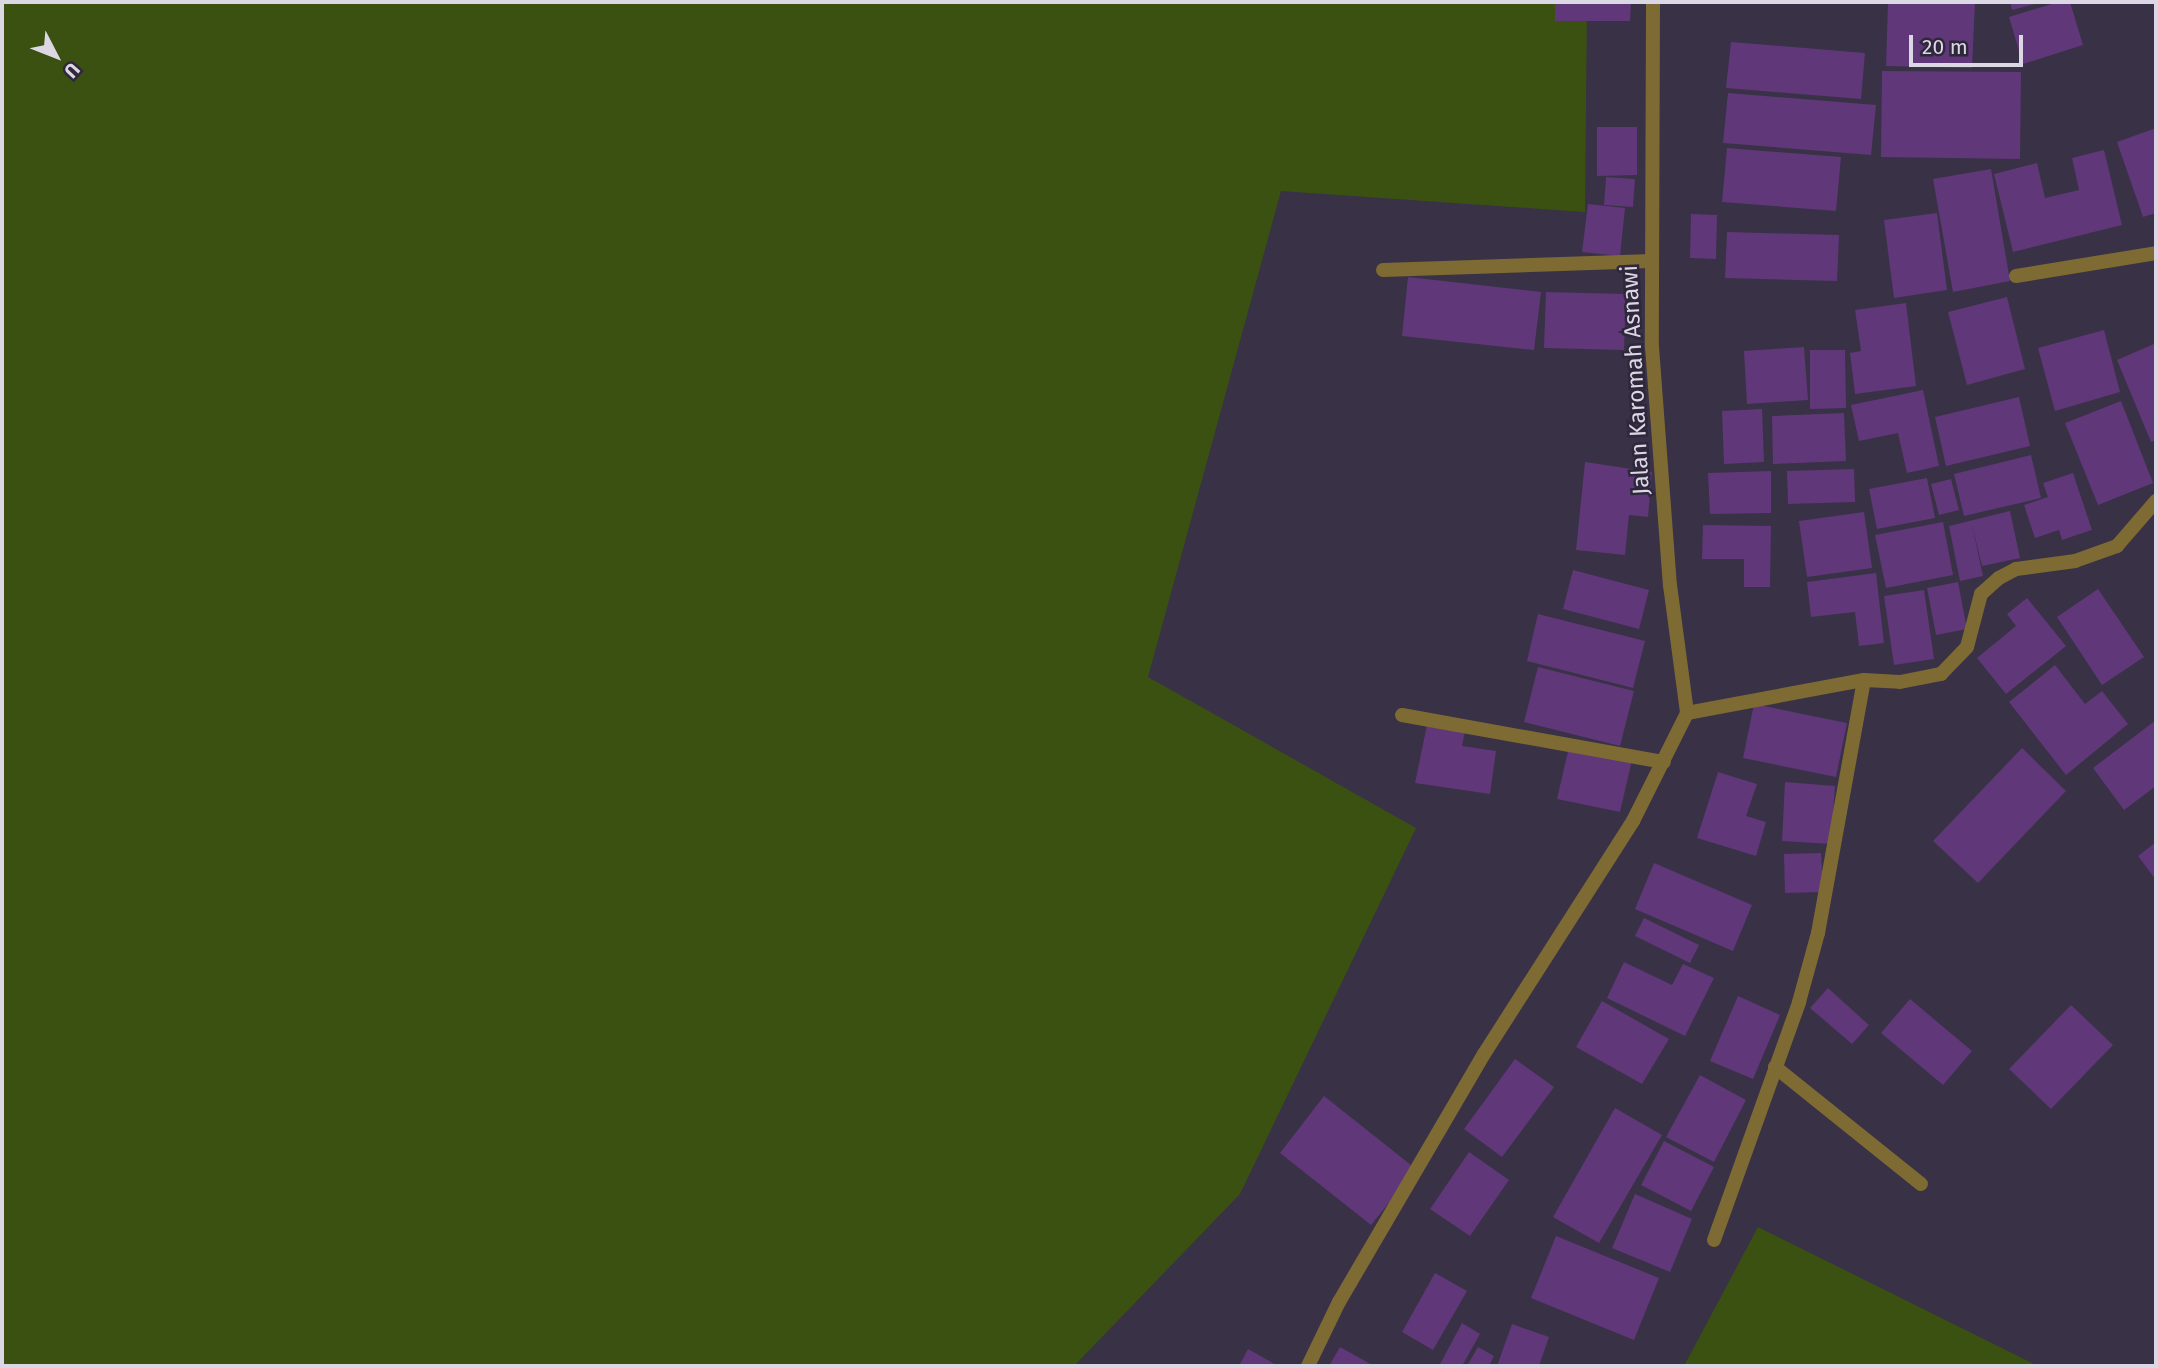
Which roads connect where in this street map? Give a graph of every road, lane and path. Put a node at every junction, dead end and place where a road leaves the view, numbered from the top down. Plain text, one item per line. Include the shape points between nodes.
1 (1654, 2) edge
2 (2156, 253) edge
3 (1651, 261) junction
4 (1383, 270) dead end
5 (2016, 276) dead end
6 (2156, 501) edge
7 (1864, 680) junction
8 (1686, 713) junction
9 (1402, 715) dead end
10 (1664, 762) junction
11 (1775, 1067) junction
12 (1922, 1184) dead end
13 (1714, 1240) dead end
14 (1308, 1366) edge

1 - 3 street, Jalan Karomah Asnawi
2 - 5 street
3 - 4 street
3 - 8 street, Jalan Karomah Asnawi via 1652,347 1670,585
6 - 7 street via 2118,546 2075,561 2016,569 1998,578 1981,594 1967,647 1941,674 1900,682
7 - 8 street
7 - 11 street via 1818,933
8 - 10 street
9 - 10 street
10 - 14 street via 1633,821 1425,1154 1339,1301
11 - 12 street
11 - 13 street

